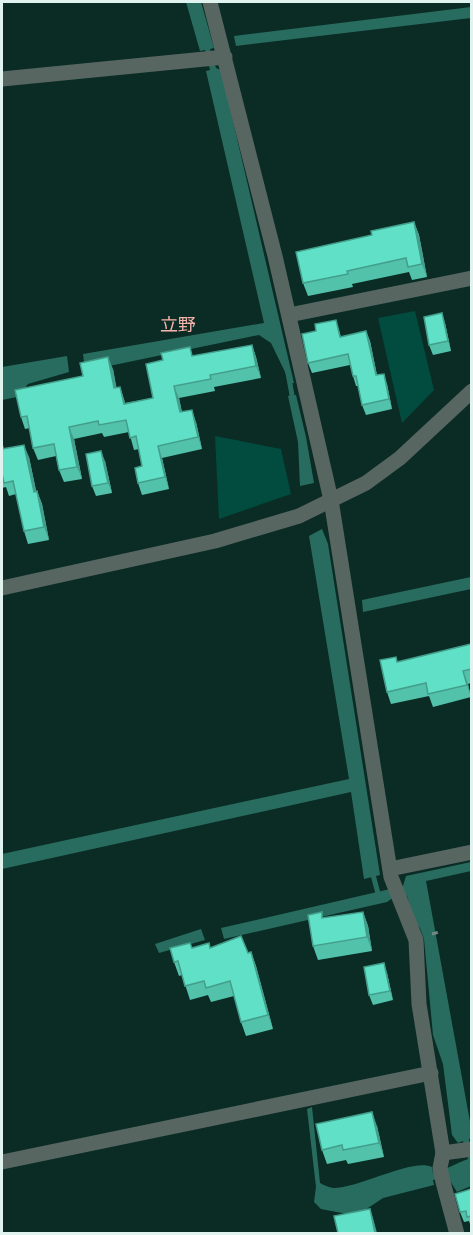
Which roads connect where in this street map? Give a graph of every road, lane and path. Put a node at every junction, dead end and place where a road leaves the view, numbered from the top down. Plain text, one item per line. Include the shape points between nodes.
1 (210, 2) edge
2 (225, 57) junction
3 (2, 79) edge
4 (471, 278) edge
5 (289, 315) junction
6 (471, 391) edge
7 (331, 500) junction
8 (2, 588) edge
9 (471, 852) edge
10 (390, 869) junction
11 (431, 1074) junction
12 (451, 1161) edge
13 (2, 1162) edge
14 (457, 1233) edge

1 - 2 street
2 - 3 street
2 - 5 street
4 - 5 street
5 - 7 street
6 - 7 street via 400,458 366,483
7 - 8 street via 299,516 215,540
7 - 10 street
9 - 10 street
10 - 11 street via 416,940 419,1004
11 - 12 street
11 - 13 street
12 - 14 street

